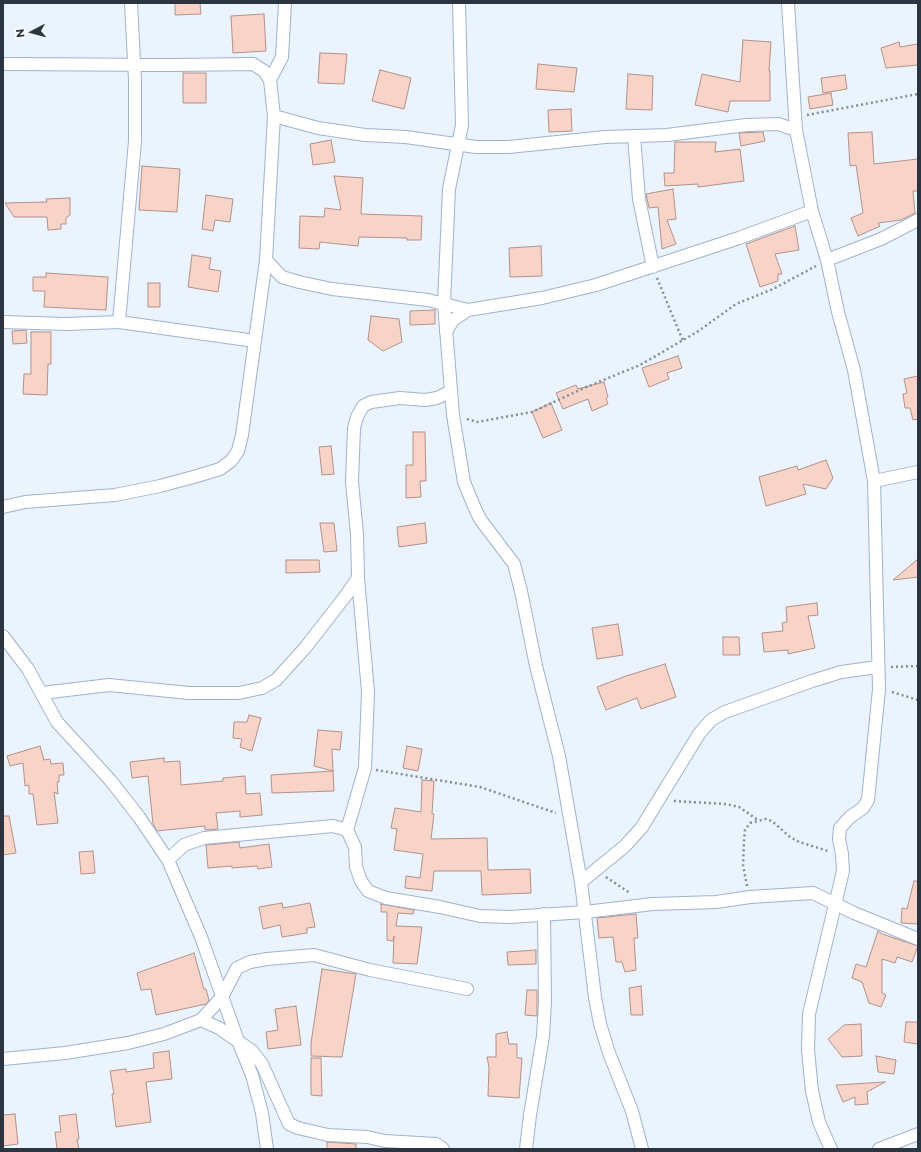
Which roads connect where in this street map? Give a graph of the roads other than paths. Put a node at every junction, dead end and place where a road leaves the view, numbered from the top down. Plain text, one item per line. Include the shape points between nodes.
1 (131, 3) edge
2 (285, 3) edge
3 (460, 3) edge
4 (788, 3) edge
5 (3, 64) edge
6 (133, 65) junction
7 (270, 80) junction
8 (274, 116) junction
9 (796, 130) junction
10 (634, 136) junction
11 (457, 145) junction
12 (812, 211) junction
13 (918, 220) edge
14 (266, 260) junction
15 (827, 260) junction
16 (653, 267) junction
17 (444, 304) junction
18 (468, 310) junction
19 (3, 322) edge
20 (119, 322) junction
21 (446, 332) junction
22 (255, 341) junction
23 (451, 391) junction
24 (918, 472) edge
25 (874, 481) junction
26 (3, 507) edge
27 (358, 578) junction
28 (3, 636) edge
29 (878, 667) junction
30 (42, 693) junction
31 (347, 830) junction
32 (168, 860) junction
33 (581, 882) junction
34 (834, 903) junction
35 (585, 912) junction
36 (544, 914) junction
37 (918, 939) edge
38 (467, 989) dead end
39 (222, 997) junction
40 (201, 1020) junction
41 (238, 1041) junction
42 (3, 1059) edge
43 (918, 1134) edge
44 (267, 1149) edge
45 (443, 1149) edge
46 (526, 1149) edge
47 (642, 1149) edge
48 (831, 1149) edge
49 (879, 1149) edge

1 - 6 street
2 - 7 street via 282,57
3 - 11 street via 462,116
4 - 9 street
5 - 6 street
6 - 7 street via 253,64 264,71
6 - 20 street via 135,141
7 - 8 street
8 - 11 street via 318,128
8 - 14 street
9 - 10 street via 778,124 766,124
9 - 12 street
10 - 11 street via 509,147
10 - 16 street via 639,199
11 - 17 street via 449,189
12 - 15 street
12 - 16 street
13 - 15 street via 881,239
14 - 17 street via 282,277 299,282
14 - 22 street
15 - 25 street via 854,370
16 - 18 street via 596,285 542,298
17 - 18 street
17 - 21 street
18 - 21 street via 453,320
19 - 20 street
20 - 22 street
21 - 23 street
22 - 26 street via 248,400 238,451 231,461 220,469 160,486 115,495 25,502
23 - 27 street via 425,400 400,398 371,402 363,406 357,417 354,428 352,482
23 - 33 street via 464,482 472,504 480,519 514,564 559,756
24 - 25 street
25 - 29 street
27 - 30 street via 305,648 276,680 262,688 239,693 190,693 109,685
27 - 31 street via 368,692 365,768
28 - 30 street
29 - 33 street via 840,672 725,712 711,720 698,734 642,827 625,846
29 - 34 street via 879,689 868,800 863,808 840,828 843,871
30 - 32 street via 57,722 111,781
31 - 32 street via 333,826 204,838 184,845
31 - 36 street via 355,847 356,867 368,891 386,898 480,916
32 - 39 street via 201,937
33 - 35 street
34 - 35 street via 813,893 716,902 653,904
34 - 37 street
34 - 48 street via 809,1014 808,1050 812,1091 819,1122
35 - 36 street
35 - 47 street via 600,1024 632,1111
36 - 46 street via 543,1036
38 - 39 street via 370,970 314,955 250,962 237,968
39 - 40 street
39 - 41 street
40 - 41 street
40 - 42 street via 164,1034 128,1043
41 - 44 street via 252,1074 262,1113
41 - 45 street via 252,1051 262,1064 289,1124 328,1135 436,1144
43 - 49 street

